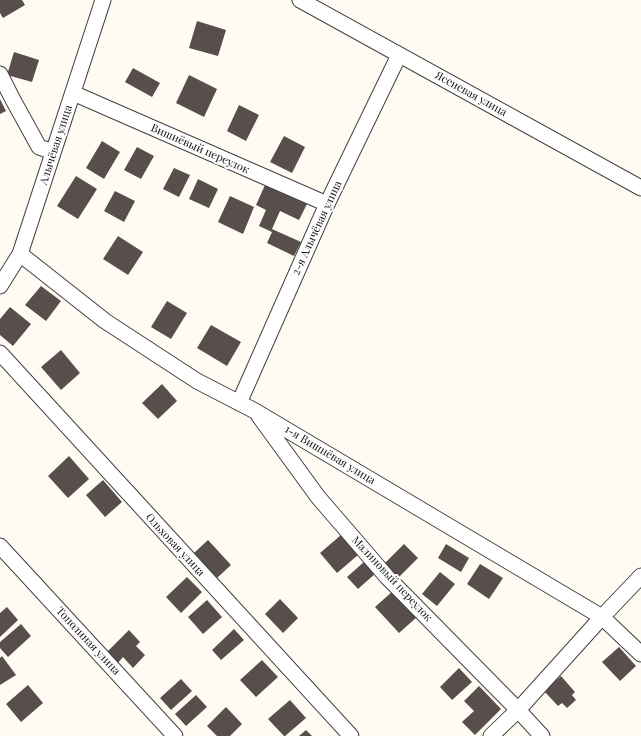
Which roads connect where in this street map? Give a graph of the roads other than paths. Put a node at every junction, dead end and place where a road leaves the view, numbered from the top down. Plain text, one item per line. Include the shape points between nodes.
1 (103, 0) edge
2 (300, 0) edge
3 (400, 55) junction
4 (0, 74) edge
5 (73, 93) junction
6 (53, 152) junction
7 (641, 188) edge
8 (327, 204) junction
9 (20, 254) junction
10 (0, 286) edge
11 (0, 354) edge
12 (239, 403) junction
13 (256, 411) junction
14 (0, 546) edge
15 (641, 576) edge
16 (602, 617) junction
17 (641, 654) edge
18 (518, 710) junction
19 (176, 736) edge
20 (351, 736) edge
21 (491, 736) edge
22 (542, 736) edge

1 - 5 street, Алычёвая улица
2 - 3 street, Ясеневая улица
3 - 7 street, Ясеневая улица
3 - 8 street, 2-я Алычёвая улица
4 - 6 street via 39,147
5 - 6 street, Алычёвая улица
5 - 8 street, Вишнёвый переулок
6 - 9 street, Алычёвая улица
8 - 12 street, 2-я Алычёвая улица
9 - 10 street, Алычёвая улица
9 - 12 street, 1-я Вишнёвая улица via 105,321 197,381
11 - 20 street, Ольховая улица
12 - 13 street, 1-я Вишнёвая улица
13 - 16 street, 1-я Вишнёвая улица
13 - 18 street, Малиновый переулок via 318,497 382,571
14 - 19 street, Тополиная улица
15 - 16 street
16 - 17 street, 1-я Вишнёвая улица
16 - 18 street
18 - 21 street
18 - 22 street, Малиновый переулок

